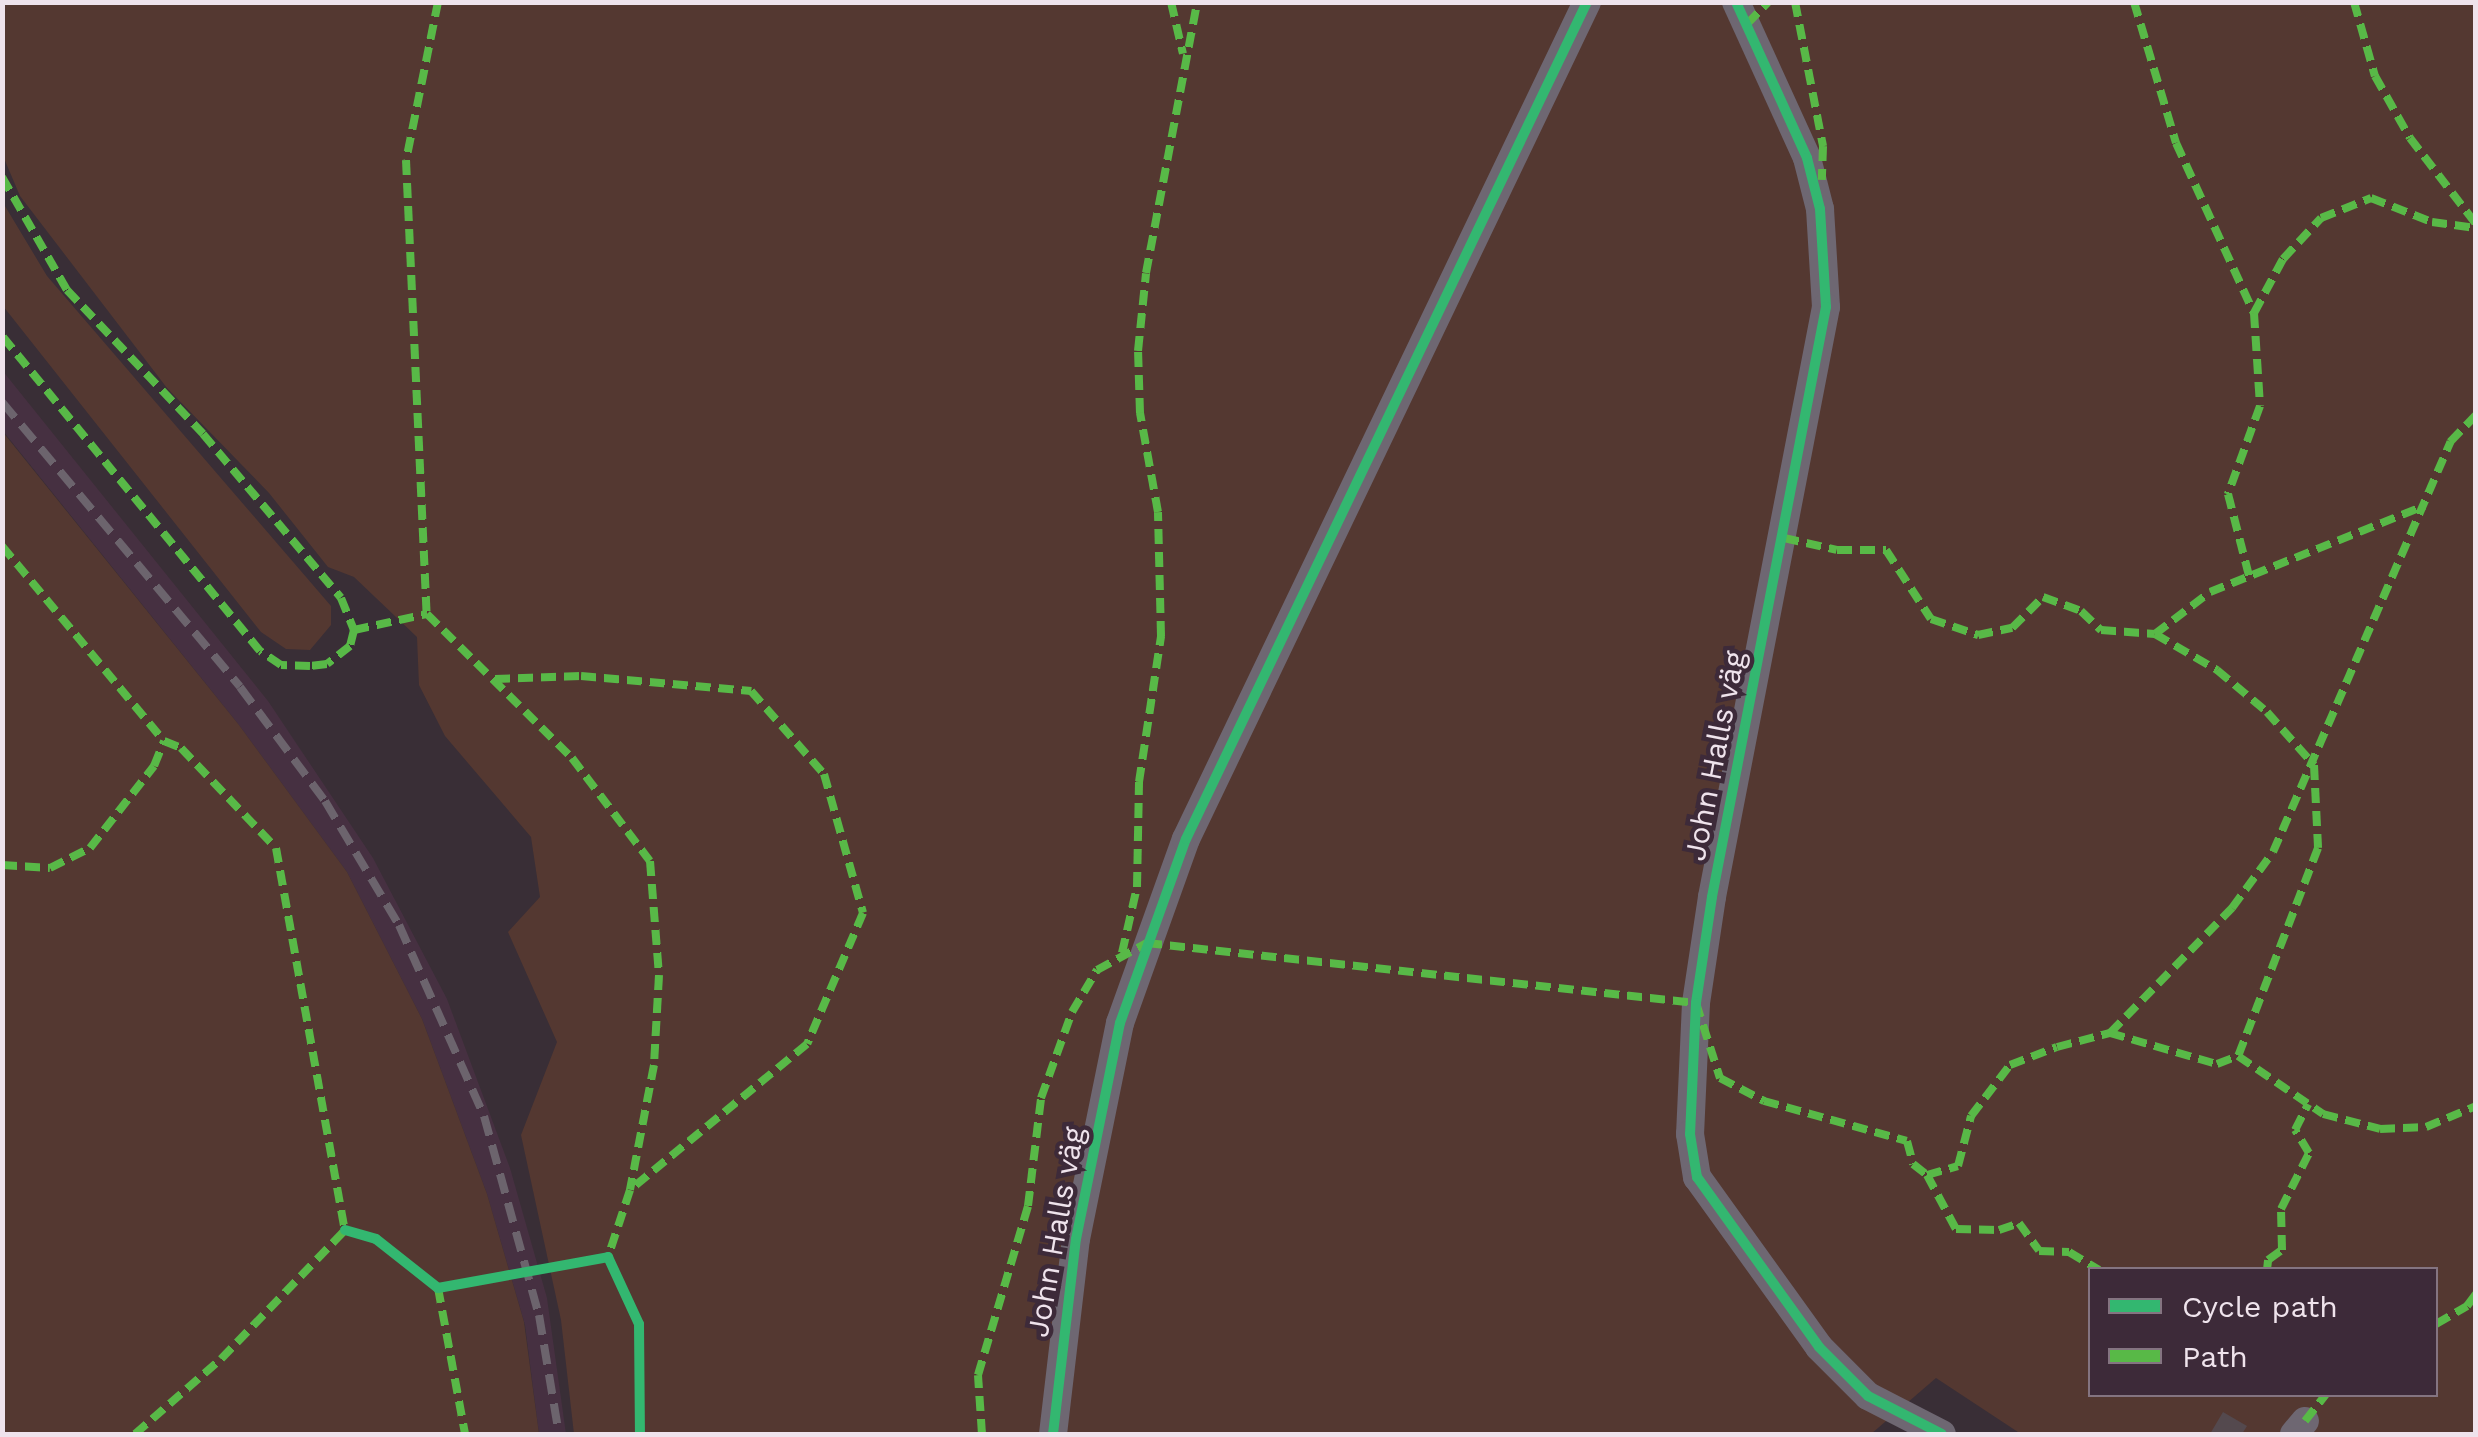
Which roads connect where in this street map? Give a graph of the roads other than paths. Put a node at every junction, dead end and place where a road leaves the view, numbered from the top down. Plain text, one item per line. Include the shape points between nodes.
1 (1586, 2) edge
2 (1736, 2) edge
3 (1053, 1434) edge
4 (1942, 1434) edge

1 - 3 street, John Halls väg via 1186,839 1120,1023 1076,1239
2 - 4 street, John Halls väg via 1807,158 1820,209 1826,307 1712,897 1696,1004 1690,1134 1697,1178 1819,1348 1868,1396

